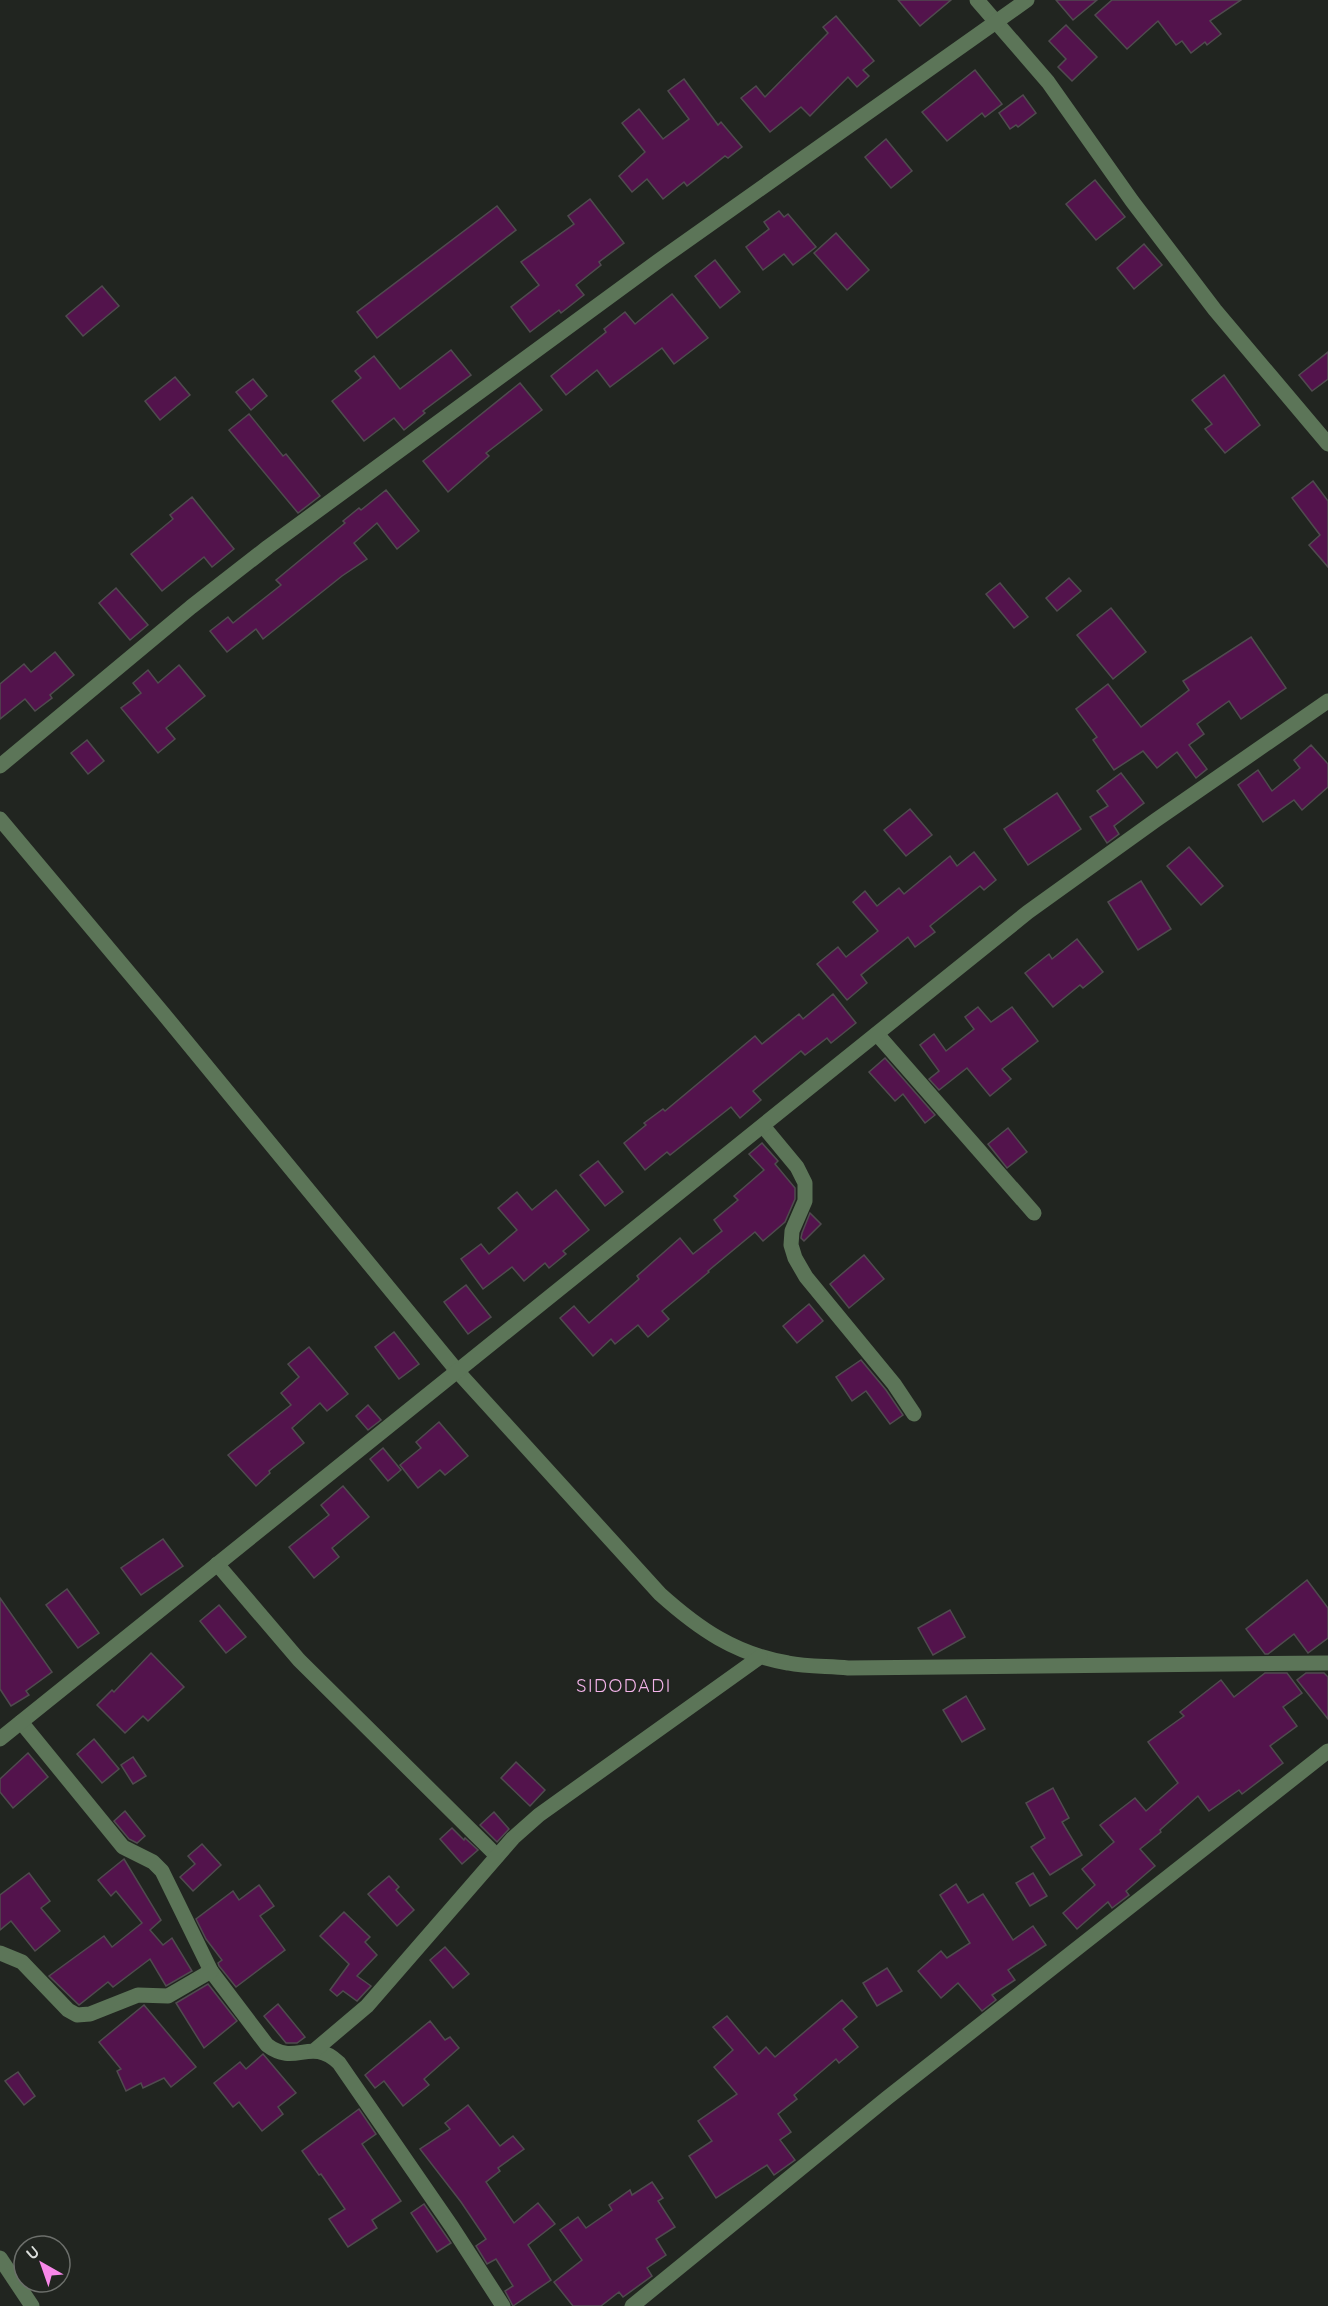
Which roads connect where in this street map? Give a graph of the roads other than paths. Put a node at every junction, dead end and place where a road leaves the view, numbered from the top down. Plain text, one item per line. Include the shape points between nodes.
1 (977, 0) edge
2 (1027, 0) edge
3 (997, 22) junction
4 (1328, 444) edge
5 (1328, 701) edge
6 (0, 766) edge
7 (0, 819) edge
8 (877, 1034) junction
9 (763, 1126) junction
10 (1034, 1213) dead end
11 (458, 1372) junction
12 (914, 1414) dead end
13 (217, 1564) junction
14 (760, 1657) junction
15 (1328, 1662) edge
16 (21, 1722) junction
17 (0, 1739) edge
18 (1328, 1751) edge
19 (497, 1856) junction
20 (0, 1953) edge
21 (211, 1971) junction
22 (315, 2050) junction
23 (0, 2258) edge
24 (32, 2306) edge
25 (503, 2306) edge
26 (632, 2306) edge

1 - 3 street
2 - 3 street
3 - 4 street via 1048,82 1215,310
3 - 6 street via 661,259 268,547
5 - 8 street via 1028,912
7 - 11 street
8 - 9 street
8 - 10 street
9 - 11 street
9 - 12 street via 798,1167 805,1183 805,1201 792,1231 795,1258
11 - 13 street
11 - 14 street via 660,1594 690,1621 729,1646
13 - 16 street
13 - 19 street via 299,1660
14 - 15 street via 789,1664 848,1668
14 - 19 street via 554,1803
16 - 17 street
16 - 21 street via 123,1847 162,1871
18 - 26 street via 887,2098
19 - 22 street via 367,2006
20 - 21 street via 22,1962 77,2015 90,2014 138,1995 168,1996
21 - 22 street via 278,2054
22 - 25 street via 329,2054 339,2064
23 - 24 street

